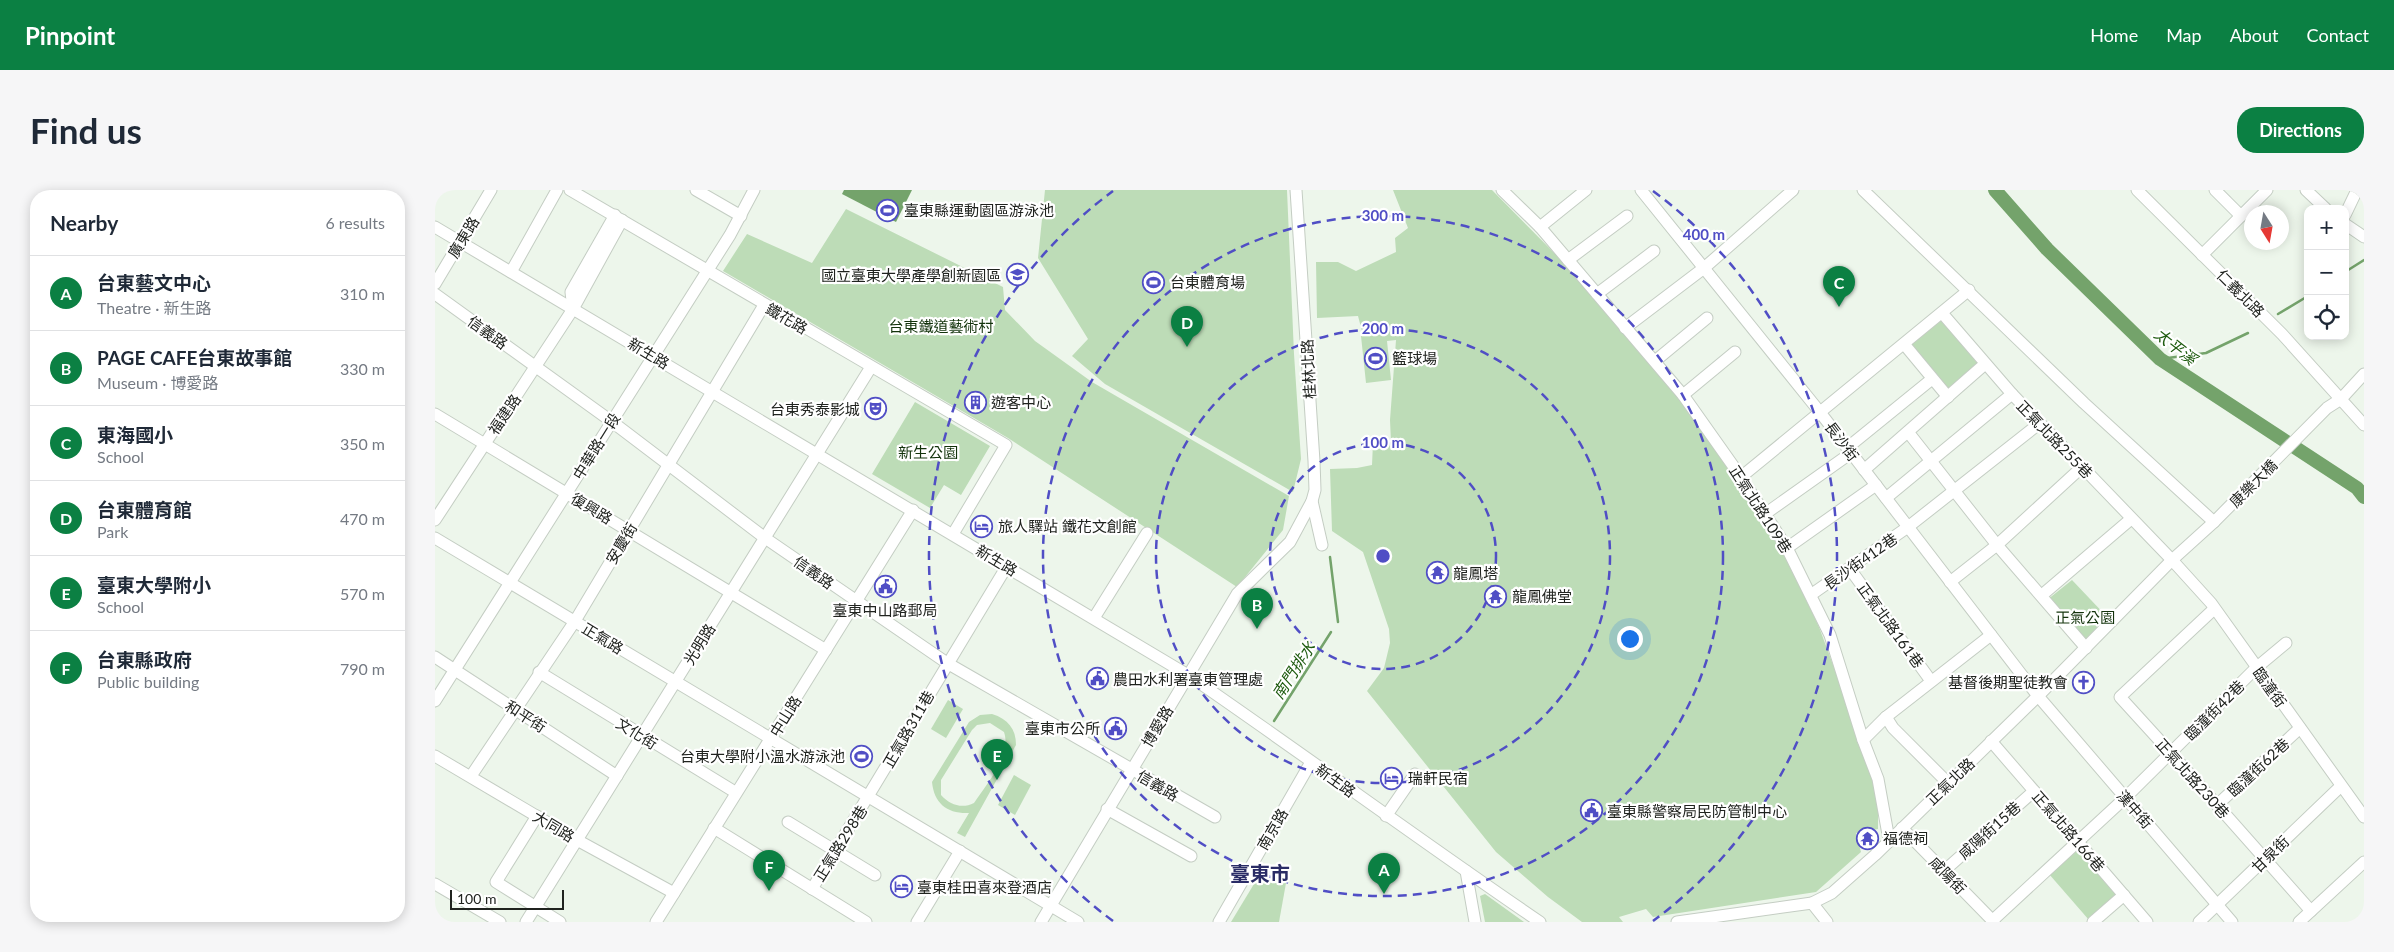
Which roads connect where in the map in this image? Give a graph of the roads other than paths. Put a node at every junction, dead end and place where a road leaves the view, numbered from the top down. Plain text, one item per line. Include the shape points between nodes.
1 (491, 190) edge
2 (557, 190) edge
3 (570, 190) edge
4 (696, 190) edge
5 (754, 190) edge
6 (1296, 190) edge
7 (1586, 190) edge
8 (1641, 190) edge
9 (1793, 190) edge
10 (1863, 190) edge
11 (2137, 190) edge
12 (2215, 190) edge
13 (2267, 190) edge
14 (2307, 190) edge
15 (2357, 190) edge
16 (1505, 191) edge
17 (2322, 205) edge
18 (2349, 207) edge
19 (741, 216) junction
20 (1627, 216) dead end
21 (2241, 216) junction
22 (619, 218) junction
23 (435, 227) edge
24 (1540, 227) junction
25 (2349, 227) edge
26 (2364, 237) edge
27 (460, 242) junction
28 (1654, 251) dead end
29 (2202, 255) junction
30 (1568, 260) junction
31 (1704, 268) junction
32 (705, 271) junction
33 (511, 272) junction
34 (435, 284) edge
35 (1969, 290) junction
36 (435, 294) edge
37 (1597, 294) junction
38 (765, 305) junction
39 (573, 308) junction
40 (1942, 313) junction
41 (1707, 318) dead end
42 (1625, 328) junction
43 (1904, 344) junction
44 (1735, 352) dead end
45 (652, 356) junction
46 (1655, 361) junction
47 (1985, 364) junction
48 (536, 367) junction
49 (871, 367) junction
50 (2364, 374) edge
51 (1932, 379) junction
52 (713, 392) junction
53 (2012, 394) junction
54 (1683, 395) junction
55 (1947, 397) junction
56 (2341, 399) junction
57 (1819, 411) junction
58 (435, 414) edge
59 (611, 421) junction
60 (2040, 423) junction
61 (2364, 425) edge
62 (1908, 432) junction
63 (483, 444) junction
64 (1849, 451) junction
65 (817, 453) junction
66 (1930, 462) junction
67 (668, 466) junction
68 (2082, 467) junction
69 (1864, 470) junction
70 (1741, 476) junction
71 (1876, 485) junction
72 (1953, 491) junction
73 (566, 493) junction
74 (1886, 498) junction
75 (1313, 501) junction
76 (913, 510) junction
77 (1765, 514) junction
78 (2131, 519) junction
79 (435, 520) edge
80 (2214, 522) junction
81 (1908, 527) junction
82 (629, 531) junction
83 (1147, 533) dead end
84 (953, 534) junction
85 (435, 538) edge
86 (765, 538) junction
87 (1290, 542) joint
88 (1997, 544) junction
89 (1322, 545) dead end
90 (1787, 548) junction
91 (2175, 558) junction
92 (1007, 566) junction
93 (1850, 569) junction
94 (508, 582) junction
95 (1951, 582) junction
96 (730, 594) junction
97 (1812, 594) junction
98 (2042, 596) junction
99 (856, 601) junction
100 (2214, 609) junction
101 (1094, 618) junction
102 (575, 621) junction
103 (1991, 635) junction
104 (2286, 643) dead end
105 (2086, 648) junction
106 (826, 650) junction
107 (435, 657) edge
108 (947, 663) junction
109 (2256, 668) junction
110 (455, 669) junction
111 (539, 672) junction
112 (1188, 675) junction
113 (1931, 681) junction
114 (675, 682) junction
115 (2038, 696) junction
116 (435, 701) edge
117 (515, 709) junction
118 (1886, 717) junction
119 (2300, 728) junction
120 (642, 736) junction
121 (771, 737) junction
122 (1863, 740) junction
123 (1991, 741) junction
124 (2171, 753) junction
125 (435, 756) edge
126 (1311, 762) junction
127 (1132, 769) junction
128 (1415, 774) dead end
129 (471, 776) junction
130 (617, 776) junction
131 (1948, 783) junction
132 (2341, 786) junction
133 (2034, 791) junction
134 (735, 792) junction
135 (869, 796) junction
136 (2125, 798) junction
137 (2217, 805) junction
138 (1107, 809) junction
139 (537, 816) junction
140 (1386, 816) junction
141 (1215, 817) dead end
142 (2364, 817) edge
143 (789, 822) dead end
144 (714, 828) junction
145 (1902, 828) junction
146 (577, 840) junction
147 (1889, 840) junction
148 (2078, 842) junction
149 (960, 850) junction
150 (835, 851) junction
151 (1191, 856) dead end
152 (2265, 859) junction
153 (2364, 862) edge
154 (1945, 870) junction
155 (1466, 871) junction
156 (875, 875) dead end
157 (436, 886) edge
158 (812, 889) junction
159 (673, 893) junction
160 (2124, 895) junction
161 (1812, 903) junction
162 (1051, 905) junction
163 (2217, 905) junction
164 (535, 907) junction
165 (2311, 912) junction
166 (1993, 921) edge
167 (500, 922) edge
168 (526, 922) edge
169 (560, 922) edge
170 (656, 922) edge
171 (866, 922) edge
172 (917, 922) edge
173 (1041, 922) edge
174 (1078, 922) edge
175 (1219, 922) edge
176 (1475, 922) edge
177 (1540, 922) edge
178 (1677, 922) edge
179 (1827, 922) edge
180 (2093, 922) edge
181 (2147, 922) edge
182 (2199, 922) edge
183 (2232, 922) edge
184 (2299, 922) edge

1 - 27 street, 廣東路
2 - 33 street
3 - 22 street, 鐵花路
4 - 19 street
5 - 19 street, 中華路一段
6 - 75 street, 桂林北路 via 1313,451
7 - 24 street
8 - 31 street, 長沙街
9 - 31 street
10 - 35 street
11 - 29 street, 仁義北路
12 - 21 street
13 - 21 street
14 - 17 street
15 - 18 street
16 - 24 street, 正氣北路109巷
19 - 32 street, 中華路一段
20 - 30 street
21 - 29 street
22 - 32 street, 鐵花路
22 - 39 street, 福建路 via 571,292
23 - 27 street, 新生路
24 - 30 street, 正氣北路109巷
25 - 26 street
27 - 33 street, 新生路
27 - 34 street, 廣東路
28 - 37 street
29 - 56 street, 仁義北路 via 2283,334
30 - 37 street, 正氣北路109巷
31 - 42 street
31 - 57 street, 長沙街
32 - 38 street, 鐵花路
32 - 45 street, 中華路一段
33 - 39 street, 新生路
35 - 40 street
35 - 80 street via 2084,403
36 - 48 street, 信義路
37 - 42 street, 正氣北路109巷
38 - 49 street, 鐵花路
38 - 52 street, 安慶街
39 - 45 street, 新生路
39 - 48 street, 福建路
40 - 43 street
40 - 47 street, 正氣北路255巷
41 - 46 street
42 - 46 street, 正氣北路109巷
43 - 51 street
43 - 57 street
44 - 54 street
45 - 52 street, 新生路
45 - 59 street, 中華路一段
46 - 54 street, 正氣北路109巷
47 - 53 street, 正氣北路255巷
47 - 55 street
48 - 59 street, 信義路
48 - 63 street, 福建路
49 - 65 street, 光明路
49 - 84 street, 鐵花路 via 1006,445
50 - 56 street
51 - 55 street
51 - 64 street
52 - 65 street, 新生路
52 - 67 street, 安慶街
53 - 60 street, 正氣北路255巷
53 - 66 street
54 - 70 street, 正氣北路109巷
55 - 62 street
56 - 61 street, 仁義北路
56 - 80 street, 康樂大橋 via 2327,408
57 - 64 street, 長沙街
57 - 70 street
58 - 63 street, 復興路
59 - 67 street, 信義路
59 - 73 street, 中華路一段
60 - 68 street, 正氣北路255巷
60 - 72 street, 長沙街412巷
62 - 66 street
62 - 69 street
63 - 73 street, 復興路
63 - 79 street, 福建路
64 - 69 street, 長沙街
64 - 77 street
65 - 76 street, 新生路
65 - 86 street, 光明路
66 - 72 street
66 - 74 street
67 - 82 street, 安慶街
67 - 86 street, 信義路
68 - 78 street, 正氣北路255巷
68 - 88 street
69 - 71 street, 長沙街
70 - 77 street, 正氣北路109巷
71 - 74 street, 長沙街
71 - 90 street
72 - 81 street, 長沙街412巷
72 - 88 street
73 - 82 street, 復興路
73 - 94 street, 中華路一段
74 - 81 street, 長沙街
75 - 87 street, 桂林北路
75 - 89 street
76 - 84 street, 新生路
76 - 99 street, 中山路
77 - 90 street, 正氣北路109巷
78 - 91 street, 正氣北路255巷
78 - 98 street
80 - 91 street, 康樂大橋
81 - 93 street, 長沙街412巷
81 - 95 street, 長沙街
82 - 96 street, 復興路
82 - 102 street, 安慶街
83 - 101 street
84 - 92 street, 新生路
85 - 94 street, 正氣路
86 - 96 street, 光明路
86 - 99 street, 信義路
87 - 112 street, 博愛路 via 1237,594
88 - 95 street
88 - 98 street
90 - 97 street, 正氣北路109巷
91 - 100 street, 臨潼街
91 - 105 street, 正氣北路
92 - 101 street, 新生路
92 - 108 street, 正氣路311巷
93 - 97 street, 長沙街412巷
93 - 113 street, 正氣北路161巷
94 - 102 street, 正氣路
94 - 110 street, 中華路一段
95 - 103 street, 長沙街
96 - 106 street, 復興路
96 - 114 street, 光明路
97 - 122 street, 正氣北路109巷 via 1830,635
98 - 105 street
99 - 106 street, 中山路
99 - 108 street, 信義路
100 - 109 street, 臨潼街
100 - 124 street, 正氣北路230巷 via 2120,697
101 - 112 street, 新生路
102 - 111 street, 安慶街
102 - 114 street, 正氣路
103 - 113 street
103 - 115 street, 長沙街
104 - 109 street, 臨潼街42巷
105 - 115 street, 正氣北路
106 - 121 street, 中山路
107 - 110 street, 和平街
108 - 127 street, 信義路
108 - 135 street, 正氣路311巷
109 - 119 street, 臨潼街
109 - 124 street, 臨潼街42巷
110 - 116 street, 中華路一段
110 - 117 street, 和平街
111 - 117 street, 安慶街
111 - 120 street, 文化街
112 - 126 street, 新生路
112 - 127 street, 博愛路
113 - 118 street
114 - 120 street, 光明路
114 - 121 street, 正氣路
115 - 123 street, 正氣北路
115 - 136 street, 漢中街
117 - 129 street, 安慶街
117 - 130 street, 和平街
118 - 122 street
118 - 131 street
119 - 132 street, 臨潼街
119 - 137 street, 臨潼街62巷
120 - 130 street, 光明路
120 - 134 street, 文化街
121 - 134 street, 中山路
121 - 135 street, 正氣路
122 - 147 street, 正氣北路109巷 via 1878,779
123 - 131 street, 正氣北路
123 - 133 street, 正氣北路166巷
124 - 136 street, 臨潼街42巷
124 - 137 street, 正氣北路230巷
125 - 129 street, 大同路
126 - 140 street, 新生路
126 - 175 street, 南京路
127 - 138 street, 博愛路
127 - 141 street, 信義路
128 - 140 street
129 - 139 street, 大同路
130 - 146 street, 光明路
131 - 145 street, 正氣北路
132 - 142 street, 臨潼街
132 - 152 street, 甘泉街
133 - 148 street, 正氣北路166巷
133 - 154 street, 咸陽街15巷
134 - 144 street, 中山路
135 - 149 street, 正氣路
135 - 150 street, 正氣路298巷
136 - 148 street, 臨潼街42巷
136 - 163 street, 漢中街
137 - 152 street, 正氣北路230巷
138 - 151 street
138 - 162 street, 博愛路
139 - 146 street, 大同路
139 - 164 street via 496,882
140 - 155 street, 新生路
143 - 150 street
144 - 158 street
144 - 159 street, 中山路
145 - 147 street, 正氣北路
145 - 154 street, 咸陽街
146 - 159 street, 大同路
146 - 164 street, 光明路
147 - 161 street, 正氣北路 via 1832,893
148 - 160 street, 正氣北路166巷
148 - 166 street, 臨潼街42巷
149 - 162 street, 正氣路
149 - 172 street
150 - 156 street
150 - 158 street, 正氣路298巷
152 - 163 street, 甘泉街
152 - 165 street, 正氣北路230巷
153 - 165 street
154 - 166 street, 咸陽街
155 - 176 street
155 - 177 street, 新生路
157 - 167 street
158 - 171 street
159 - 170 street, 中山路
160 - 180 street
160 - 181 street, 正氣北路166巷
161 - 178 street, 正氣北路
161 - 179 street
162 - 173 street, 博愛路
162 - 174 street
163 - 182 street, 甘泉街
163 - 183 street, 漢中街
164 - 168 street, 光明路
164 - 169 street
165 - 184 street

